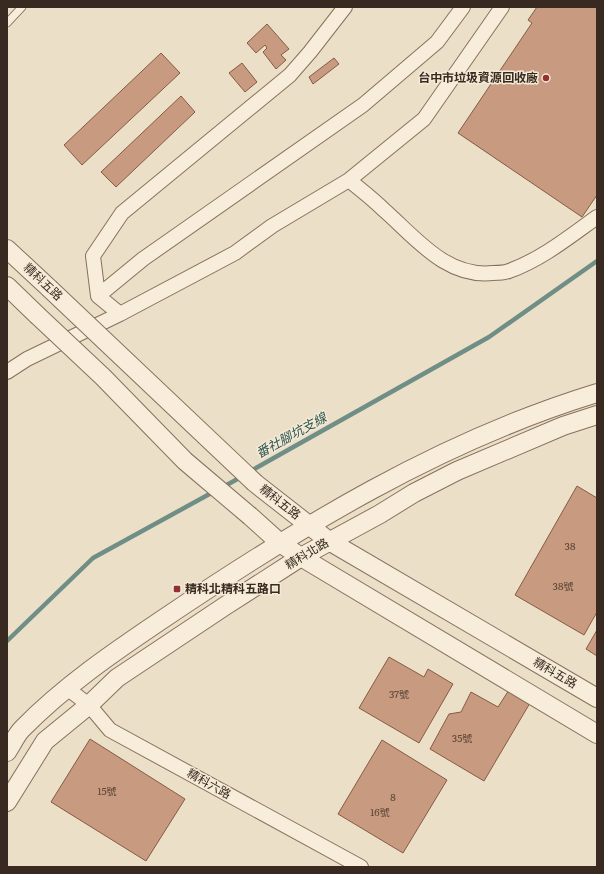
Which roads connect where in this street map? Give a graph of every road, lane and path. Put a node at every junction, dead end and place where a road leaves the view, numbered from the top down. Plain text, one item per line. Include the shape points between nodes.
1 (22, 7) edge
2 (345, 7) edge
3 (463, 7) edge
4 (502, 7) edge
5 (7, 23) edge
6 (349, 180) junction
7 (597, 217) edge
8 (7, 249) edge
9 (7, 286) edge
10 (98, 296) junction
11 (120, 314) junction
12 (7, 372) edge
13 (597, 393) edge
14 (597, 415) edge
15 (310, 526) junction
16 (329, 541) junction
17 (280, 543) junction
18 (301, 557) junction
19 (68, 689) junction
20 (597, 698) edge
21 (89, 705) junction
22 (597, 734) edge
23 (7, 752) edge
24 (7, 802) edge
25 (361, 867) edge

1 - 5 lane
2 - 10 street via 290,76 122,213 93,256
3 - 10 street via 437,42 363,105 142,260
4 - 6 street via 424,119
6 - 7 street via 438,258 468,272 481,274 507,272 546,254
6 - 11 street via 272,226 235,253
8 - 15 street, 精科五路, bridge via 255,483
9 - 17 street, bridge via 103,377 185,461
10 - 11 street
11 - 12 street via 27,359
13 - 15 street, 精科北路 via 548,408 491,431 415,467
14 - 16 street, 精科北路 via 563,426 457,471
15 - 16 street, 精科五路
15 - 17 street, 精科北路
16 - 18 street, 精科北路
16 - 20 street, 精科五路
17 - 18 street
17 - 19 street, 精科北路 via 101,661
18 - 21 street, 精科北路 via 117,678
18 - 22 street
19 - 21 street, 精科六路
19 - 23 street, 精科北路 via 21,730
21 - 24 street, 精科北路 via 45,741
21 - 25 street, 精科六路 via 110,730

